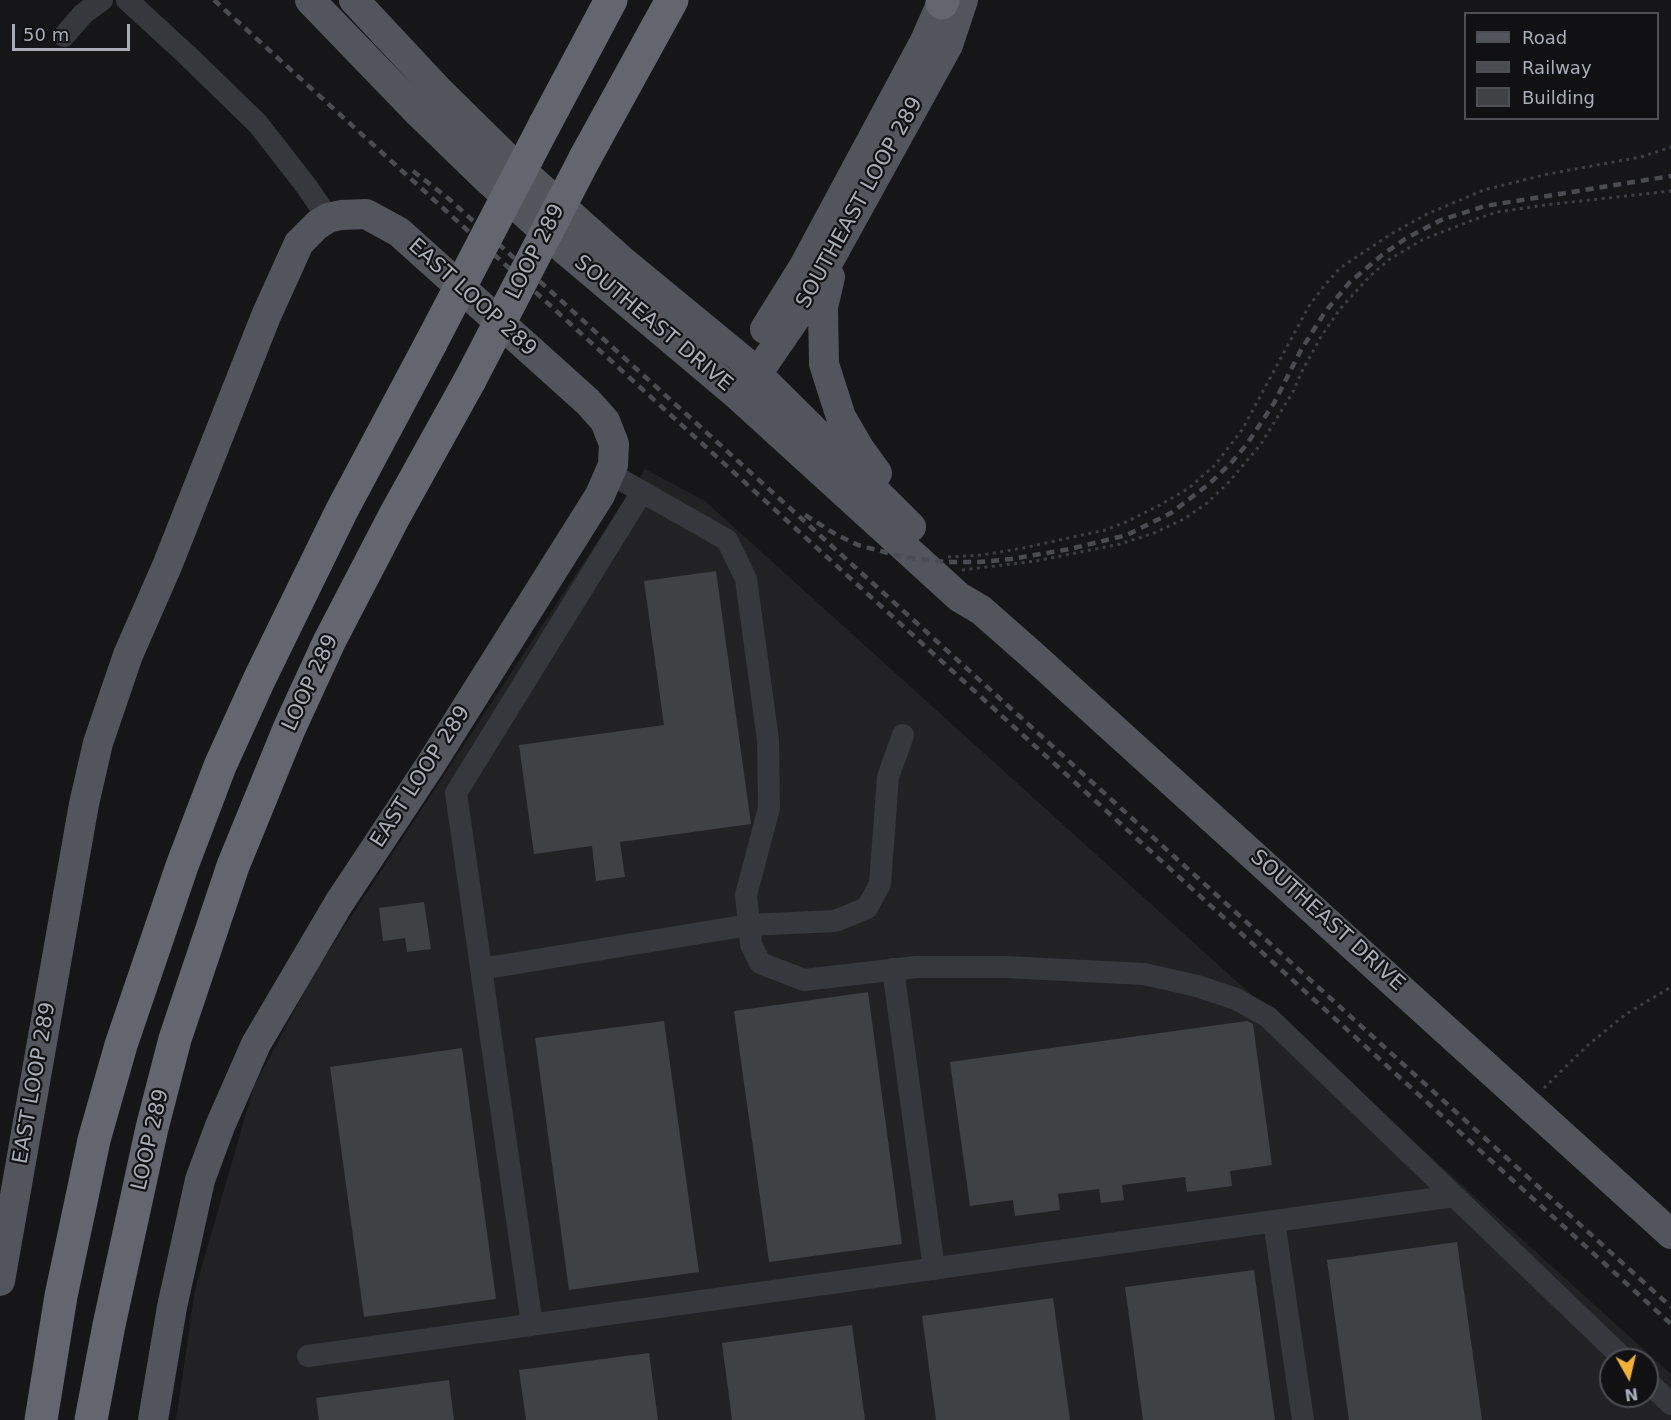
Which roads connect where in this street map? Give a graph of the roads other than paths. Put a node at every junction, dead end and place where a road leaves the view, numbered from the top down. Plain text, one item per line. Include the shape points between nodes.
1 (102, 0) edge
2 (128, 0) edge
3 (310, 0) edge
4 (354, 0) edge
5 (611, 0) edge
6 (672, 0) edge
7 (680, 0) edge
8 (948, 1) edge
9 (64, 36) dead end
10 (650, 40) junction
11 (327, 218) junction
12 (842, 240) junction
13 (740, 378) junction
14 (609, 474) junction
15 (642, 492) junction
16 (914, 531) junction
17 (981, 610) junction
18 (903, 735) dead end
19 (749, 925) junction
20 (481, 969) junction
21 (893, 969) junction
22 (1454, 1196) junction
23 (1274, 1221) junction
24 (1671, 1234) edge
25 (934, 1269) junction
26 (0, 1281) edge
27 (109, 1325) junction
28 (532, 1325) junction
29 (1612, 1348) edge
30 (308, 1356) dead end
31 (1659, 1392) edge
32 (1671, 1404) edge
33 (41, 1420) edge
34 (91, 1420) edge
35 (104, 1420) edge
36 (153, 1420) edge
37 (1303, 1420) edge

1 - 9 street
2 - 11 street via 258,124
3 - 13 main road, SOUTHEAST DRIVE via 419,113 564,249
4 - 13 main road, SOUTHEAST DRIVE via 504,155 620,259
5 - 33 highway, bridge via 342,510 220,766 124,1034 94,1140 61,1296
6 - 10 highway, LOOP 289
7 - 10 highway
8 - 12 main road, SOUTHEAST LOOP 289 via 948,45
8 - 13 main road, SOUTHEAST LOOP 289
10 - 27 highway, LOOP 289, bridge via 395,514 289,729 234,866 175,1039
11 - 14 main road, EAST LOOP 289 via 366,214 399,232 588,402 605,421 614,444 614,465
11 - 26 main road, EAST LOOP 289 via 299,243 266,316 128,655 98,743
12 - 13 main road, SOUTHEAST LOOP 289 via 805,304
12 - 16 main road via 823,307 824,364 842,417 859,448 898,500
13 - 16 main road, SOUTHEAST DRIVE
13 - 17 main road, SOUTHEAST DRIVE via 959,597
14 - 15 street
14 - 36 main road, EAST LOOP 289 via 600,495 449,736 339,903 256,1044 200,1180 172,1307
15 - 19 street via 727,540 746,579 768,751 769,808 746,896
15 - 20 street via 456,793
16 - 17 main road, SOUTHEAST DRIVE via 970,587
17 - 24 main road, SOUTHEAST DRIVE
18 - 19 street via 888,777 880,884 867,908 835,921
19 - 20 street
19 - 21 street via 750,944 760,963 804,980
20 - 28 street
21 - 22 street via 1006,967 1144,974 1236,999 1268,1017
21 - 25 street
22 - 23 street
22 - 29 street
23 - 25 street
23 - 37 street
25 - 28 street
27 - 34 highway, LOOP 289
27 - 35 highway
28 - 30 street
31 - 32 street

